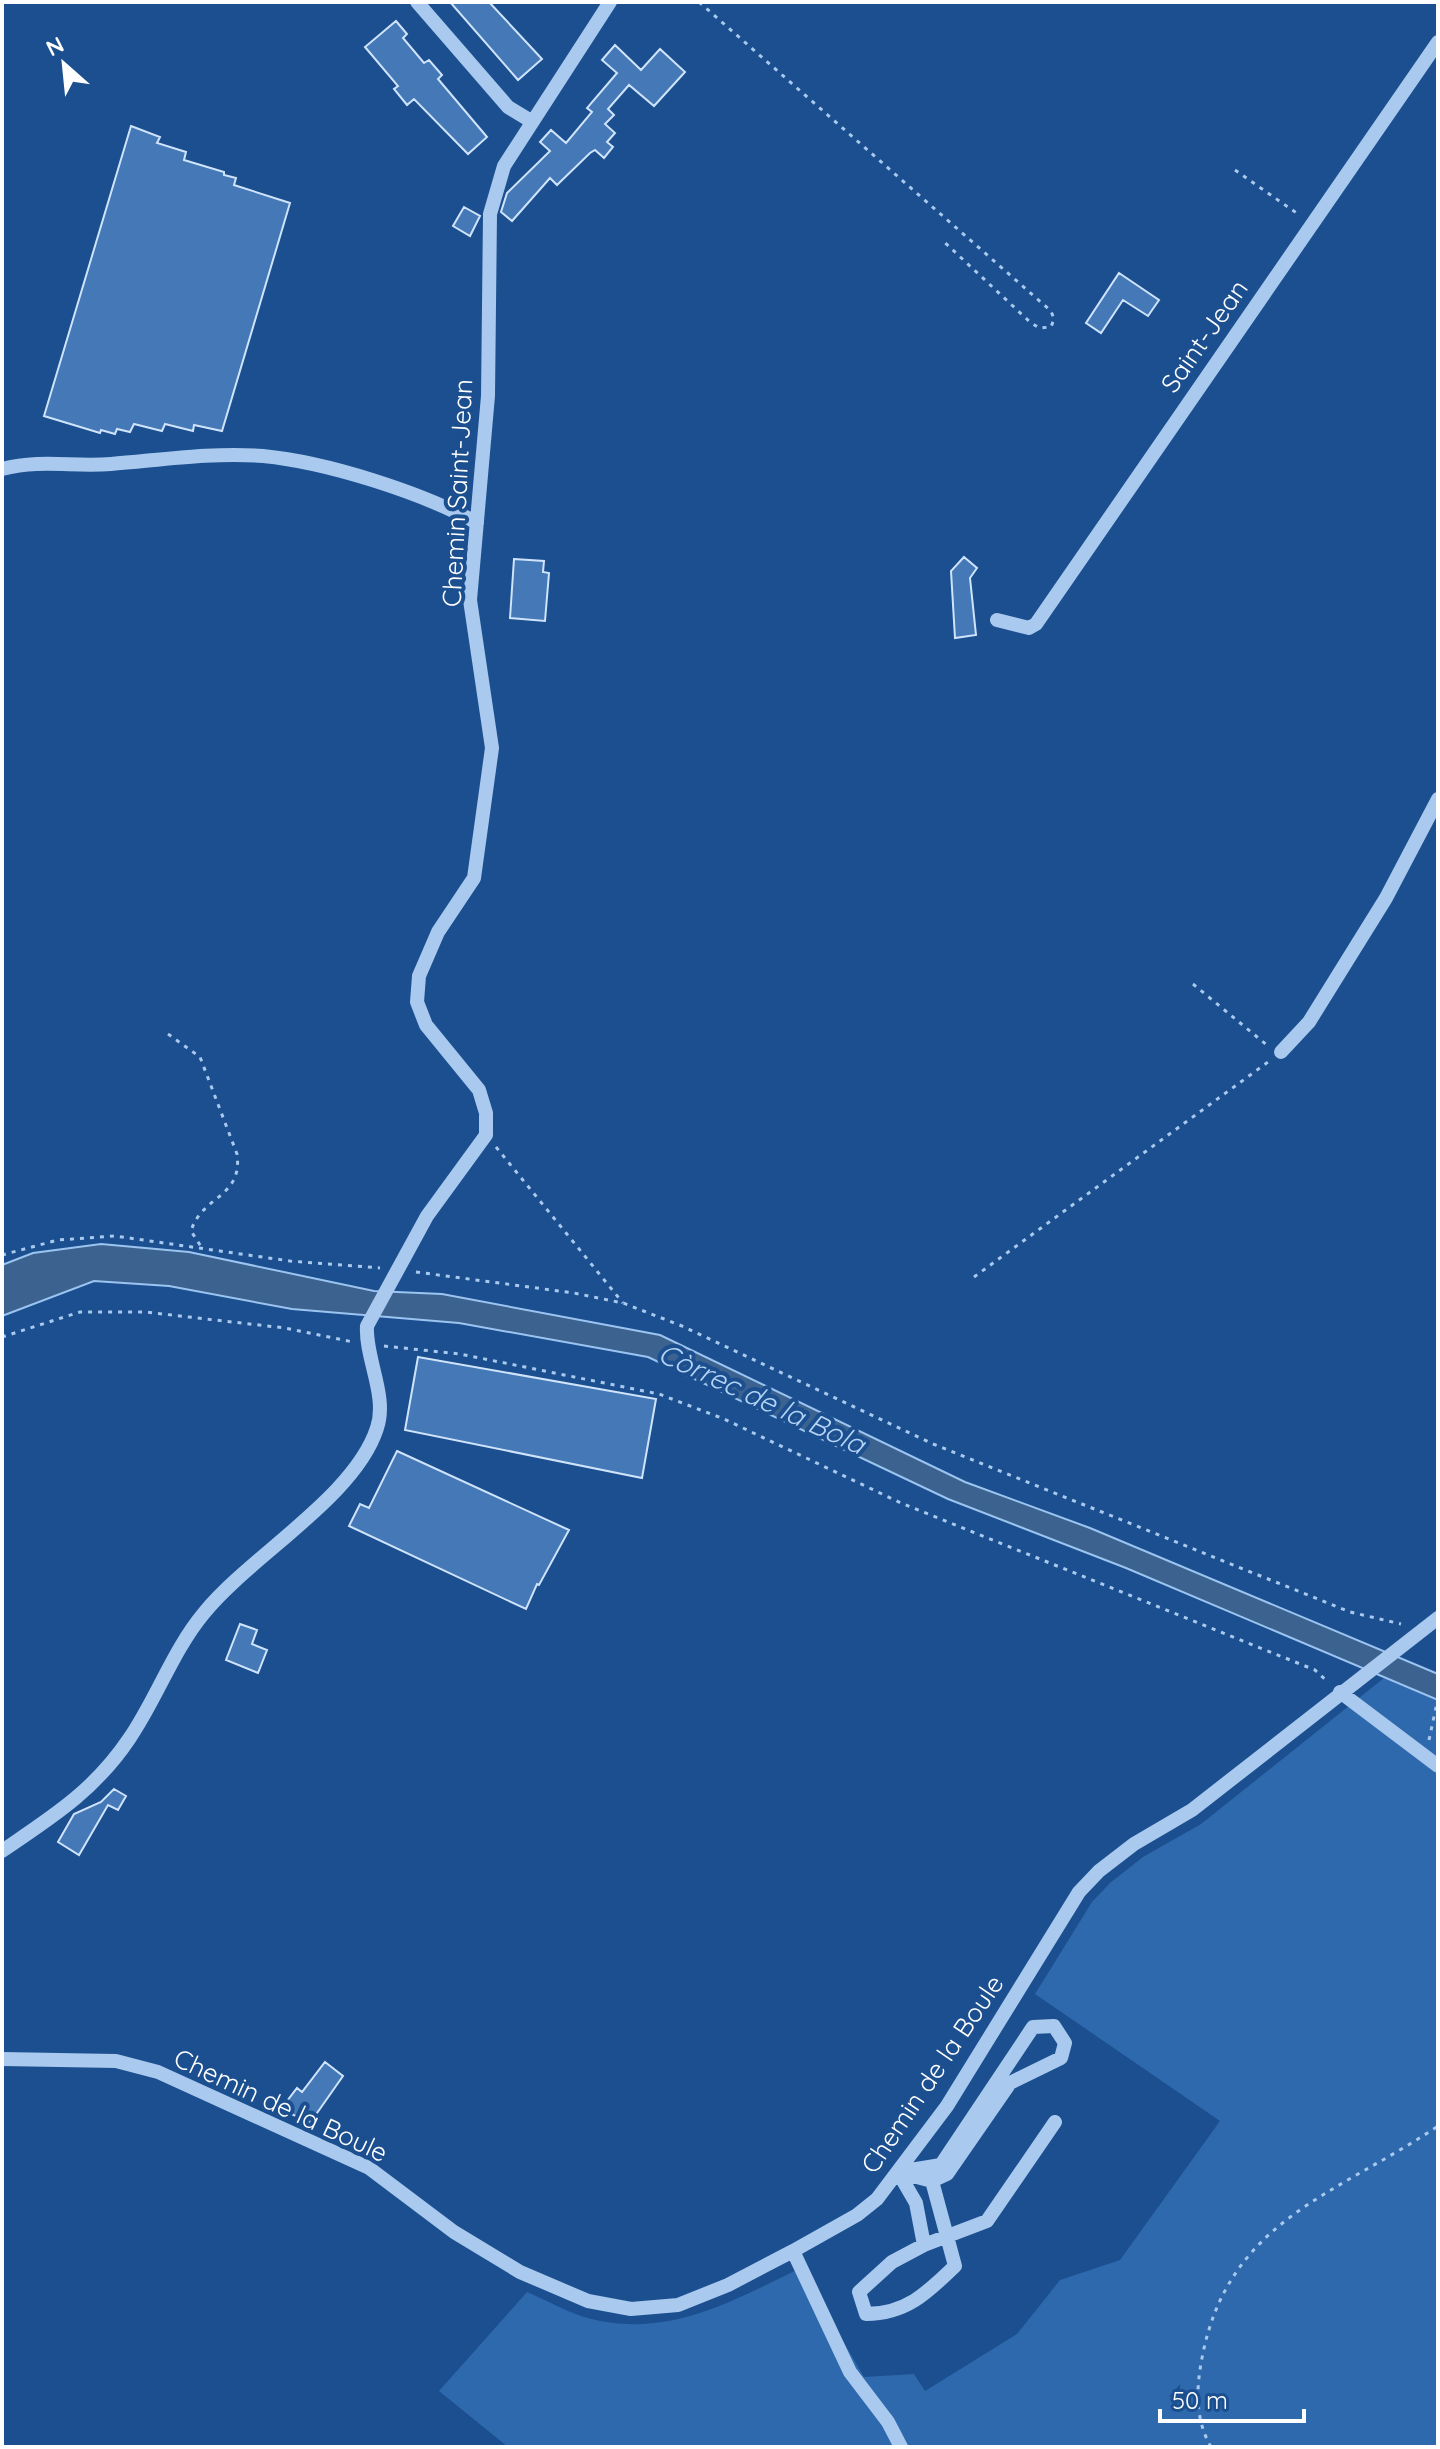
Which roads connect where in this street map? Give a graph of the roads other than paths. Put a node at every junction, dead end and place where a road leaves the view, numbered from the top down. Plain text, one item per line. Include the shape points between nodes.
1 (417, 2) edge
2 (610, 2) edge
3 (1438, 42) edge
4 (531, 121) junction
5 (2, 469) edge
6 (477, 523) junction
7 (997, 620) dead end
8 (1438, 799) edge
9 (1281, 1052) road end
10 (1438, 1618) edge
11 (1343, 1690) junction
12 (1438, 1766) edge
13 (2, 1851) edge
14 (2, 2059) edge
15 (1055, 2122) dead end
16 (898, 2172) junction
17 (932, 2181) junction
18 (947, 2234) junction
19 (924, 2245) junction
20 (793, 2251) junction
21 (901, 2447) edge

1 - 4 street via 508,107
2 - 4 street, Chemin Saint-Jean
3 - 7 street, Saint-Jean via 1036,624 1029,628
4 - 6 street, Chemin Saint-Jean via 498,178 490,214 488,396
5 - 6 street via 31,462 109,464 261,456 364,480
6 - 13 street, Chemin Saint-Jean via 470,600 492,748 474,878 438,932 419,976 417,1002 426,1025 479,1090 486,1135 427,1216 367,1326 379,1425 366,1453 203,1614 129,1740 82,1796
8 - 9 street via 1386,898 1309,1022
10 - 11 street, Chemin de la Boule
11 - 12 street
11 - 16 street, Chemin de la Boule via 1192,1810 1122,1853 1079,1892 947,2106
14 - 20 street, Chemin de la Boule via 116,2061 158,2072 369,2168 480,2248 588,2301 631,2309 678,2305
15 - 18 street via 987,2221
16 - 17 street
16 - 17 street via 941,2165 1033,2027 1054,2026 1065,2043 1061,2058 1010,2083 961,2158
16 - 19 street via 916,2203
16 - 20 street, Chemin de la Boule via 857,2215
17 - 18 street
18 - 19 street
18 - 19 street via 955,2266 920,2300 889,2314 866,2314 859,2292 892,2262
20 - 21 street via 850,2372

